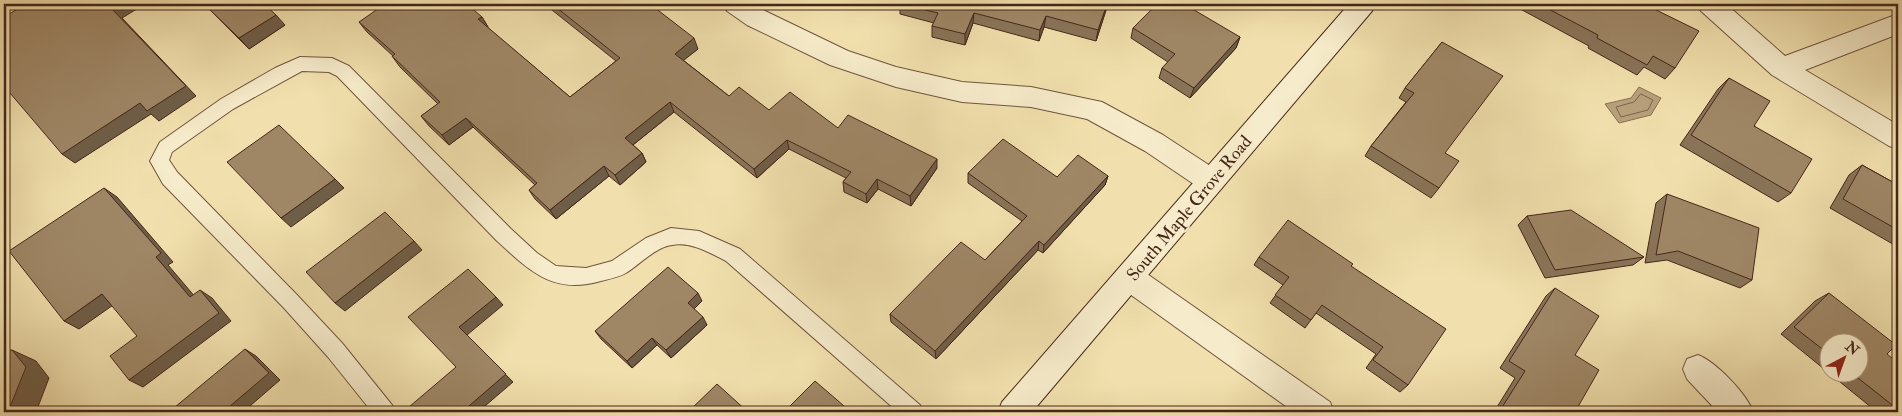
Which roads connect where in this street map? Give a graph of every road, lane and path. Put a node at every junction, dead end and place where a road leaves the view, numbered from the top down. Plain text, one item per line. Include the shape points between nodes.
1 (736, 4) edge
2 (1364, 4) edge
3 (1710, 4) edge
4 (1898, 24) edge
5 (1782, 68) junction
6 (1898, 138) edge
7 (1211, 181) junction
8 (1130, 278) junction
9 (1698, 368) dead end
10 (385, 412) edge
11 (914, 412) edge
12 (1013, 412) edge
13 (1319, 412) edge
14 (1738, 412) edge

1 - 7 street via 756,18 839,58 896,78 962,92 1031,97 1093,110 1154,143
2 - 7 street, South Maple Grove Road
3 - 5 street
4 - 5 street
5 - 6 street
7 - 8 street, South Maple Grove Road
8 - 12 street, South Maple Grove Road
8 - 13 street
9 - 14 street
10 - 11 lane via 335,350 170,178 159,162 166,147 227,104 300,64 332,65 343,71 504,236 552,274 586,277 617,268 671,236 699,239 733,255

